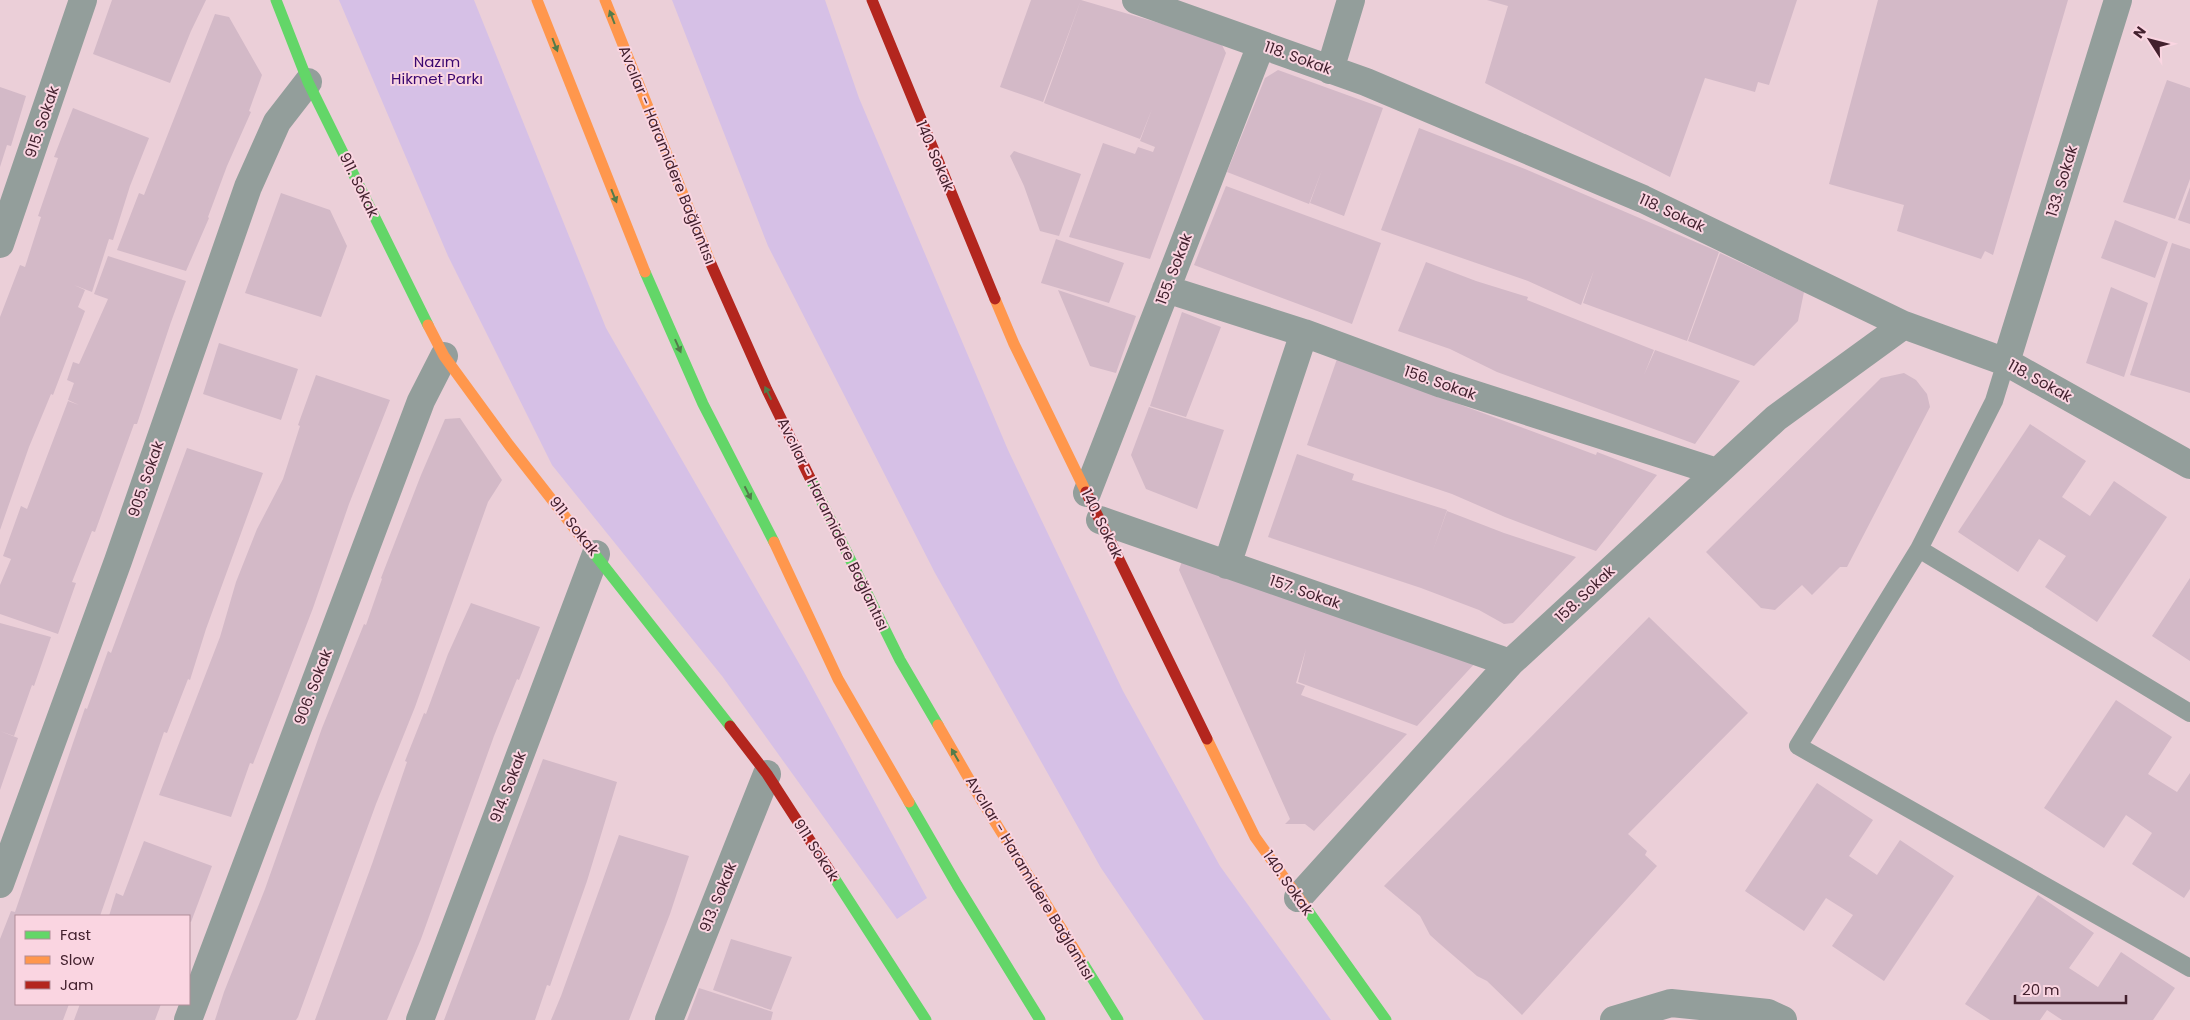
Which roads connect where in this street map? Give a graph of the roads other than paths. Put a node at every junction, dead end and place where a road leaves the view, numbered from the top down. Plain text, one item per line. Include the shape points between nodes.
1 (83, 0) edge
2 (276, 0) edge
3 (537, 0) edge
4 (605, 0) edge
5 (872, 0) edge
6 (1136, 0) edge
7 (1350, 0) edge
8 (2118, 0) edge
9 (1261, 45) junction
10 (1330, 70) junction
11 (308, 82) junction
12 (0, 244) edge
13 (1166, 289) junction
14 (1904, 324) junction
15 (1304, 333) junction
16 (444, 356) junction
17 (2006, 362) junction
18 (2190, 465) edge
19 (1716, 472) junction
20 (1086, 493) junction
21 (1100, 520) junction
22 (1920, 549) junction
23 (596, 554) junction
24 (1227, 565) junction
25 (1510, 663) junction
26 (2190, 713) edge
27 (767, 774) junction
28 (0, 884) edge
29 (1298, 898) junction
30 (2190, 968) edge
31 (188, 1020) edge
32 (420, 1020) edge
33 (668, 1020) edge
34 (926, 1020) edge
35 (1040, 1020) edge
36 (1118, 1020) edge
37 (1386, 1020) edge
38 (1614, 1020) edge
39 (1783, 1020) edge

1 - 12 street, 915. Sokak
2 - 11 main road, 911. Sokak
3 -> 35 main road via 637,254 703,404 838,679 957,885
36 -> 4 main road, Avcılar - Haramidere Bağlantısı via 980,798 900,660 730,309
5 - 20 main road, 140. Sokak via 1014,344
6 - 9 street, 118. Sokak
7 - 10 street
8 - 17 street, 133. Sokak
9 - 10 street, 118. Sokak
9 - 13 street, 155. Sokak
10 - 14 street, 118. Sokak via 1366,82 1643,199
11 - 16 main road, 911. Sokak
11 - 28 street, 905. Sokak via 277,122 248,187 118,561
13 - 15 street, 156. Sokak
13 - 20 street, 155. Sokak
14 - 17 street, 118. Sokak
14 - 19 street, 158. Sokak via 1776,418
15 - 19 street, 156. Sokak via 1442,384
15 - 24 street
16 - 23 main road, 911. Sokak
16 - 31 street, 906. Sokak via 421,401
17 - 18 street, 118. Sokak
17 - 22 lane via 1994,400
19 - 25 street, 158. Sokak
20 - 21 main road, 140. Sokak
21 - 24 street, 157. Sokak
21 - 29 main road, 140. Sokak via 1255,837
22 - 26 lane
22 - 30 lane via 1798,746
23 - 27 main road, 911. Sokak
23 - 32 street, 914. Sokak
24 - 25 street, 157. Sokak
25 - 29 street, 158. Sokak
27 - 33 street, 913. Sokak
27 - 34 main road, 911. Sokak
29 - 37 main road, 140. Sokak
38 - 39 street via 1671,1003 1768,1013

